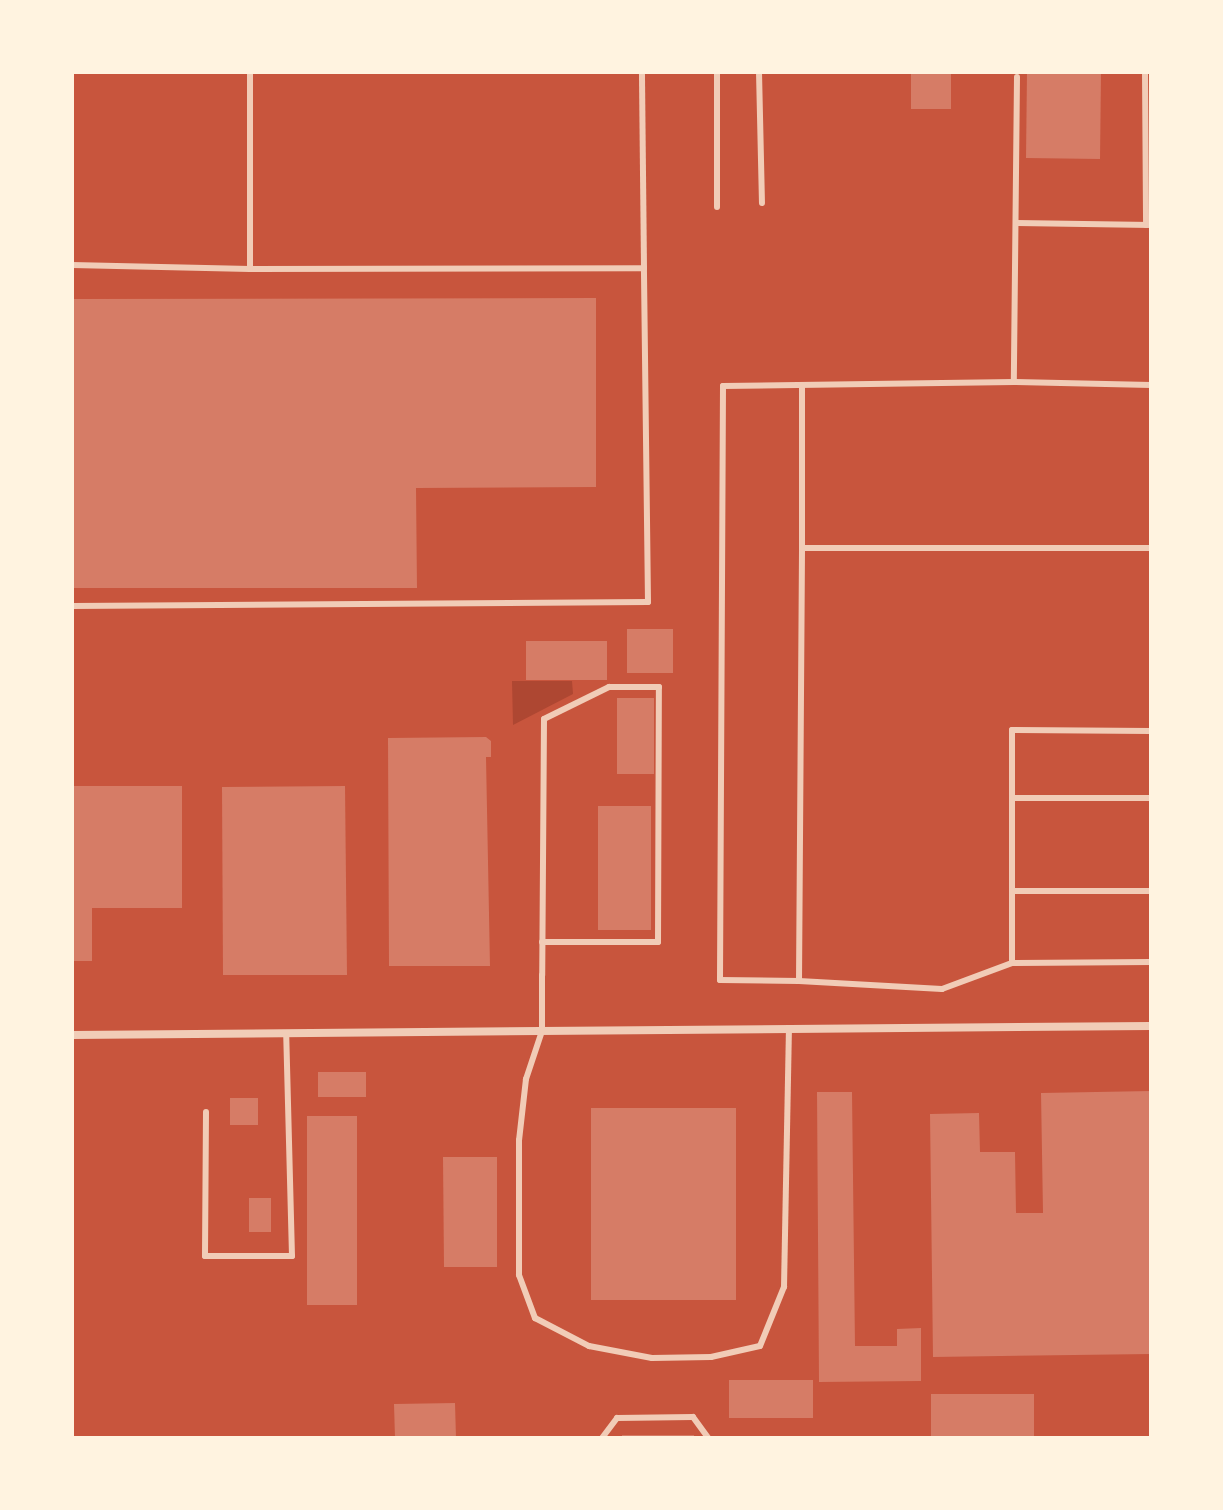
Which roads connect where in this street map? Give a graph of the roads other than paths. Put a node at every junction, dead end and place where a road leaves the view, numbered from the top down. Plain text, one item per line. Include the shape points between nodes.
1 (250, 72) edge
2 (642, 72) edge
3 (717, 72) edge
4 (759, 72) edge
5 (1145, 72) edge
6 (1017, 77) dead end
7 (762, 203) dead end
8 (717, 207) dead end
9 (1017, 223) junction
10 (1148, 225) edge
11 (72, 265) edge
12 (644, 268) junction
13 (250, 269) junction
14 (1014, 382) junction
15 (802, 385) junction
16 (1151, 385) edge
17 (802, 548) junction
18 (1151, 548) edge
19 (72, 606) edge
20 (1151, 731) edge
21 (1012, 798) junction
22 (1151, 798) edge
23 (1012, 891) junction
24 (1151, 891) edge
25 (542, 942) junction
26 (1151, 962) edge
27 (1012, 963) junction
28 (799, 981) junction
29 (1151, 1026) edge
30 (789, 1029) junction
31 (542, 1031) junction
32 (286, 1034) junction
33 (72, 1035) edge
34 (206, 1112) dead end
35 (602, 1438) edge
36 (708, 1438) edge

1 - 13 lane
2 - 12 lane
3 - 8 lane
4 - 7 lane
5 - 10 lane
6 - 9 lane
9 - 10 lane
9 - 14 lane
11 - 13 lane
12 - 13 lane
12 - 19 lane via 648,602
14 - 15 lane
14 - 16 lane
15 - 17 lane
15 - 28 lane via 723,386 722,449 720,980
17 - 18 lane
17 - 28 lane
20 - 21 lane via 1012,730
21 - 22 lane
21 - 23 lane
23 - 24 lane
23 - 27 lane
25 - 25 lane via 544,719 609,687 659,687 658,942
25 - 31 lane
26 - 27 lane
27 - 28 lane via 942,989
29 - 30 street
30 - 31 street
30 - 31 lane via 784,1287 760,1346 711,1357 652,1358 589,1346 535,1318 519,1275 519,1140 526,1079
31 - 32 street
32 - 33 street
32 - 34 lane via 292,1256 205,1256
35 - 36 lane via 617,1418 693,1417

